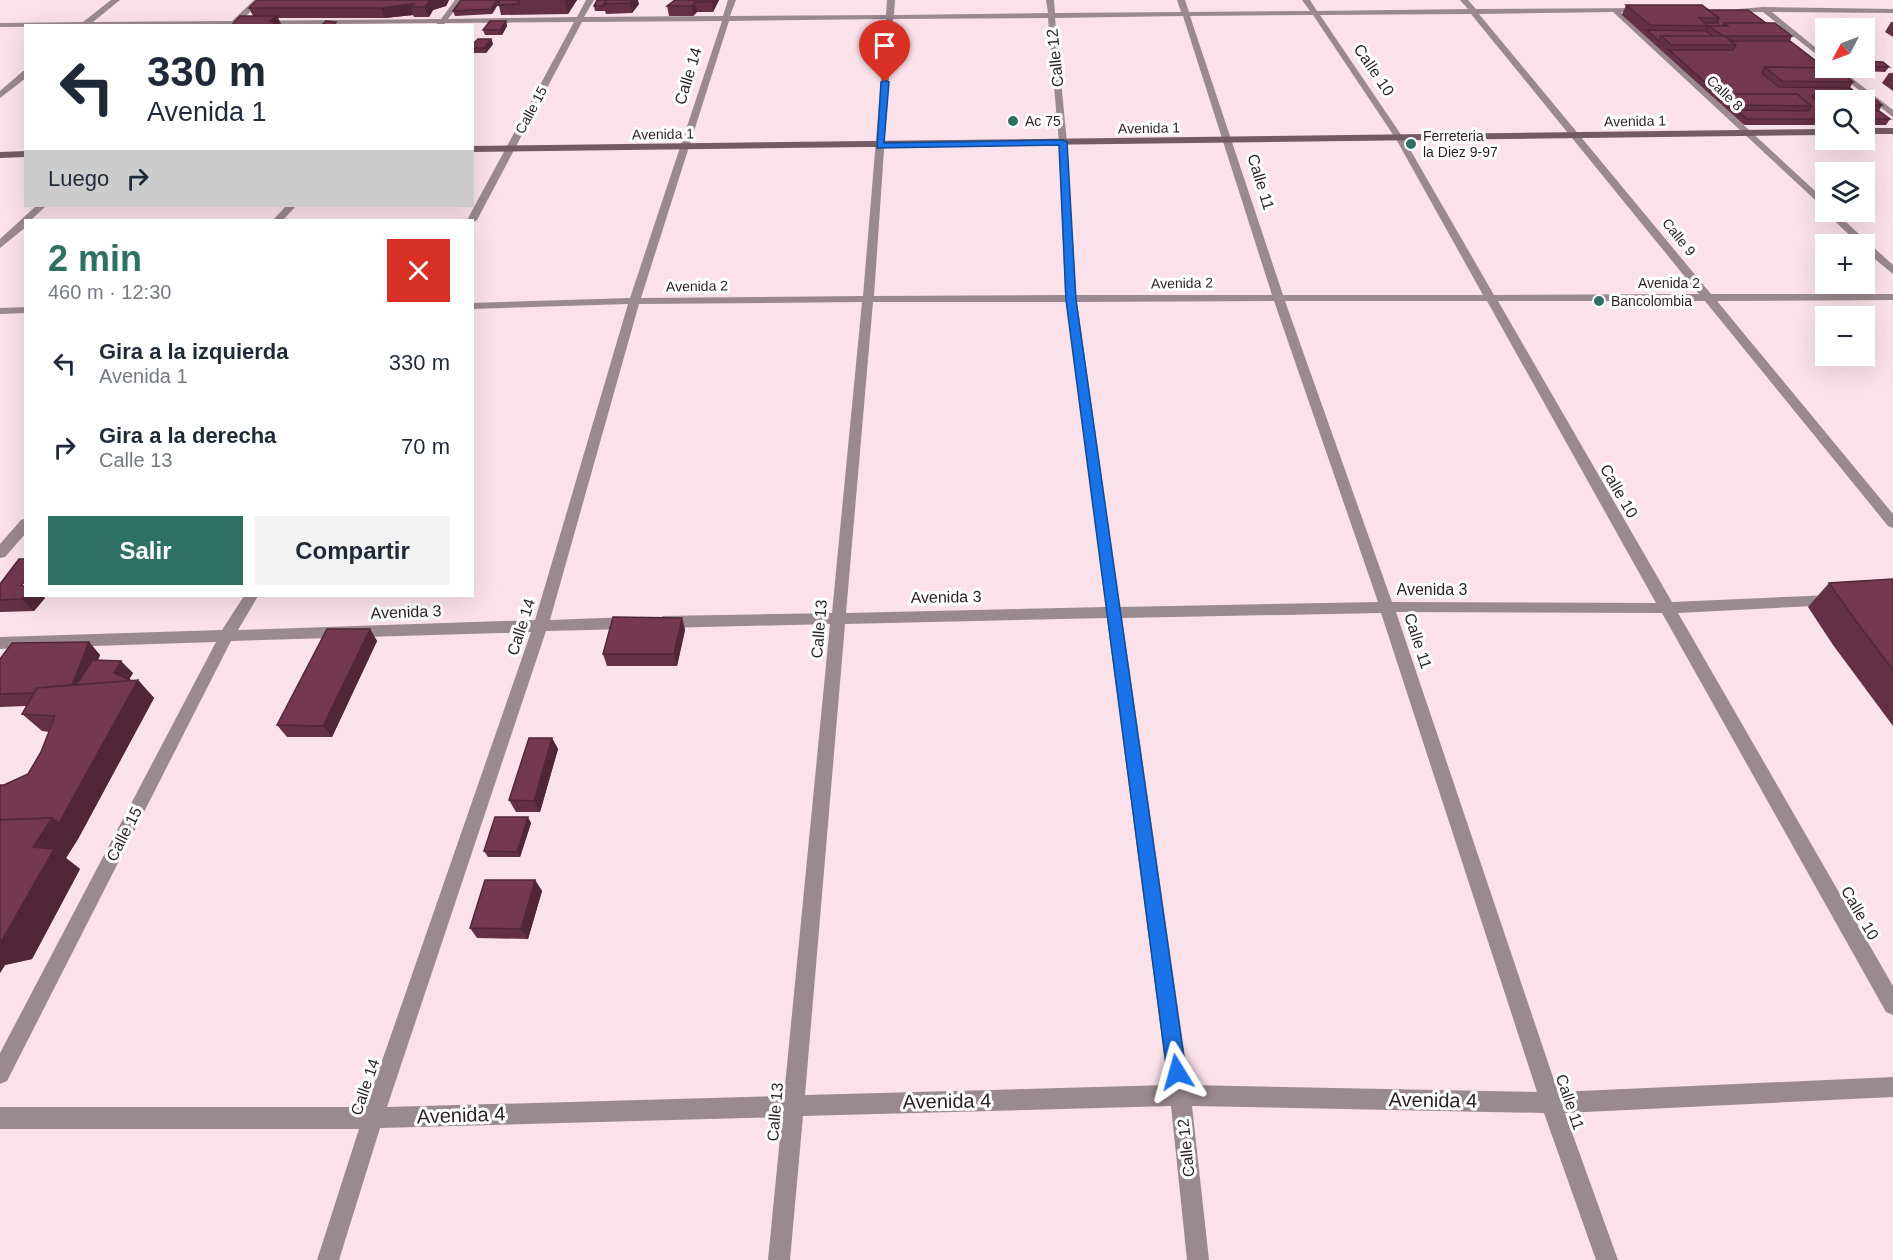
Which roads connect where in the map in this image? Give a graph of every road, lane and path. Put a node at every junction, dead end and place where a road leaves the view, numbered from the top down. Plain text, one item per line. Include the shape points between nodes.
1 (116, 0) edge
2 (258, 0) edge
3 (459, 0) edge
4 (590, 0) edge
5 (732, 0) edge
6 (891, 0) edge
7 (1050, 0) edge
8 (1181, 0) edge
9 (1306, 0) edge
10 (1464, 0) edge
11 (1603, 0) edge
12 (1751, 0) edge
13 (1615, 10) junction
14 (1649, 10) edge
15 (1718, 10) edge
16 (1764, 10) junction
17 (1893, 11) edge
18 (1474, 12) junction
19 (1316, 14) junction
20 (1188, 15) junction
21 (1050, 16) junction
22 (890, 18) junction
23 (725, 20) junction
24 (579, 22) junction
25 (84, 24) edge
26 (232, 24) edge
27 (440, 24) edge
28 (0, 25) edge
29 (24, 25) edge
30 (1815, 51) edge
31 (24, 75) edge
32 (1848, 78) edge
33 (0, 94) edge
34 (1893, 114) edge
35 (1875, 131) edge
36 (1893, 131) edge
37 (1815, 132) edge
38 (1747, 133) junction
39 (1576, 136) junction
40 (1400, 139) junction
41 (1229, 141) junction
42 (1063, 142) junction
43 (880, 146) junction
44 (685, 147) junction
45 (474, 149) edge
46 (510, 149) junction
47 (24, 154) edge
48 (0, 155) edge
49 (1815, 197) edge
50 (40, 207) edge
51 (290, 207) edge
52 (28, 219) edge
53 (280, 219) edge
54 (473, 219) edge
55 (1841, 222) edge
56 (24, 223) edge
57 (0, 245) edge
58 (1893, 271) edge
59 (1278, 297) junction
60 (1893, 297) edge
61 (1490, 298) junction
62 (1710, 298) junction
63 (868, 299) junction
64 (1071, 300) junction
65 (634, 301) junction
66 (474, 306) edge
67 (24, 310) edge
68 (0, 311) edge
69 (1893, 523) edge
70 (24, 525) edge
71 (0, 554) edge
72 (250, 597) edge
73 (1845, 599) edge
74 (1387, 607) junction
75 (1666, 608) junction
76 (1112, 611) junction
77 (838, 617) junction
78 (541, 625) junction
79 (226, 637) junction
80 (0, 642) edge
81 (1893, 1005) edge
82 (0, 1074) edge
83 (1893, 1087) edge
84 (1180, 1095) junction
85 (1551, 1103) junction
86 (794, 1105) junction
87 (0, 1118) edge
88 (373, 1118) junction
89 (328, 1260) edge
90 (779, 1260) edge
91 (1198, 1260) edge
92 (1607, 1260) edge

1 - 25 street
2 - 26 street
3 - 27 street
4 - 24 street, Calle 15
5 - 23 street, Calle 14
6 - 22 street, Calle 13
7 - 21 street, Calle 12
8 - 20 street, Calle 11
9 - 19 street, Calle 10
10 - 18 street, Calle 9
11 - 13 street, Calle 8
12 - 16 street
13 - 14 street
13 - 18 street
13 - 38 street, Calle 8
15 - 16 street
16 - 17 street
16 - 30 street
18 - 19 street
18 - 39 street, Calle 9
19 - 20 street
19 - 40 street, Calle 10
20 - 21 street
20 - 41 street, Calle 11
21 - 22 street
21 - 42 street, Calle 12
22 - 23 street
22 - 43 street, Calle 13
23 - 24 street
23 - 44 street, Calle 14
24 - 27 street
24 - 46 street, Calle 15
26 - 27 street
28 - 29 street
31 - 33 street
32 - 34 street
35 - 36 street
37 - 38 street, Avenida 1
38 - 39 street, Avenida 1
38 - 49 street, Calle 8
39 - 40 street, Avenida 1
39 - 62 street, Calle 9
40 - 41 street, Avenida 1
40 - 61 street, Calle 10
41 - 42 street, Avenida 1
41 - 59 street, Calle 11
42 - 43 street, Avenida 1
42 - 64 street, Calle 12
43 - 44 street, Avenida 1
43 - 63 street, Calle 13
44 - 46 street, Avenida 1
44 - 65 street, Calle 14
45 - 46 street, Avenida 1
46 - 54 street, Calle 15
47 - 48 street
50 - 52 street
51 - 53 street
55 - 58 street
56 - 57 street
59 - 61 street, Avenida 2
59 - 64 street, Avenida 2
59 - 74 street, Calle 11
60 - 62 street, Avenida 2
61 - 62 street, Avenida 2
61 - 75 street, Calle 10
62 - 69 street, Calle 9
63 - 64 street, Avenida 2
63 - 65 street, Avenida 2
63 - 77 street, Calle 13
64 - 76 street, Calle 12
65 - 66 street, Avenida 2
65 - 78 street, Calle 14
67 - 68 street
70 - 71 street
72 - 79 street, Calle 15
73 - 75 street, Avenida 3
74 - 75 street, Avenida 3
74 - 76 street, Avenida 3
74 - 85 street, Calle 11
75 - 81 street, Calle 10
76 - 77 street, Avenida 3
76 - 84 street, Calle 12
77 - 78 street, Avenida 3
77 - 86 street, Calle 13
78 - 79 street, Avenida 3
78 - 88 street, Calle 14
79 - 80 street, Avenida 3
79 - 82 street, Calle 15
83 - 85 street, Avenida 4
84 - 85 street, Avenida 4
84 - 86 street, Avenida 4
84 - 91 street, Calle 12
85 - 92 street, Calle 11
86 - 88 street, Avenida 4
86 - 90 street, Calle 13
87 - 88 street, Avenida 4
88 - 89 street, Calle 14

